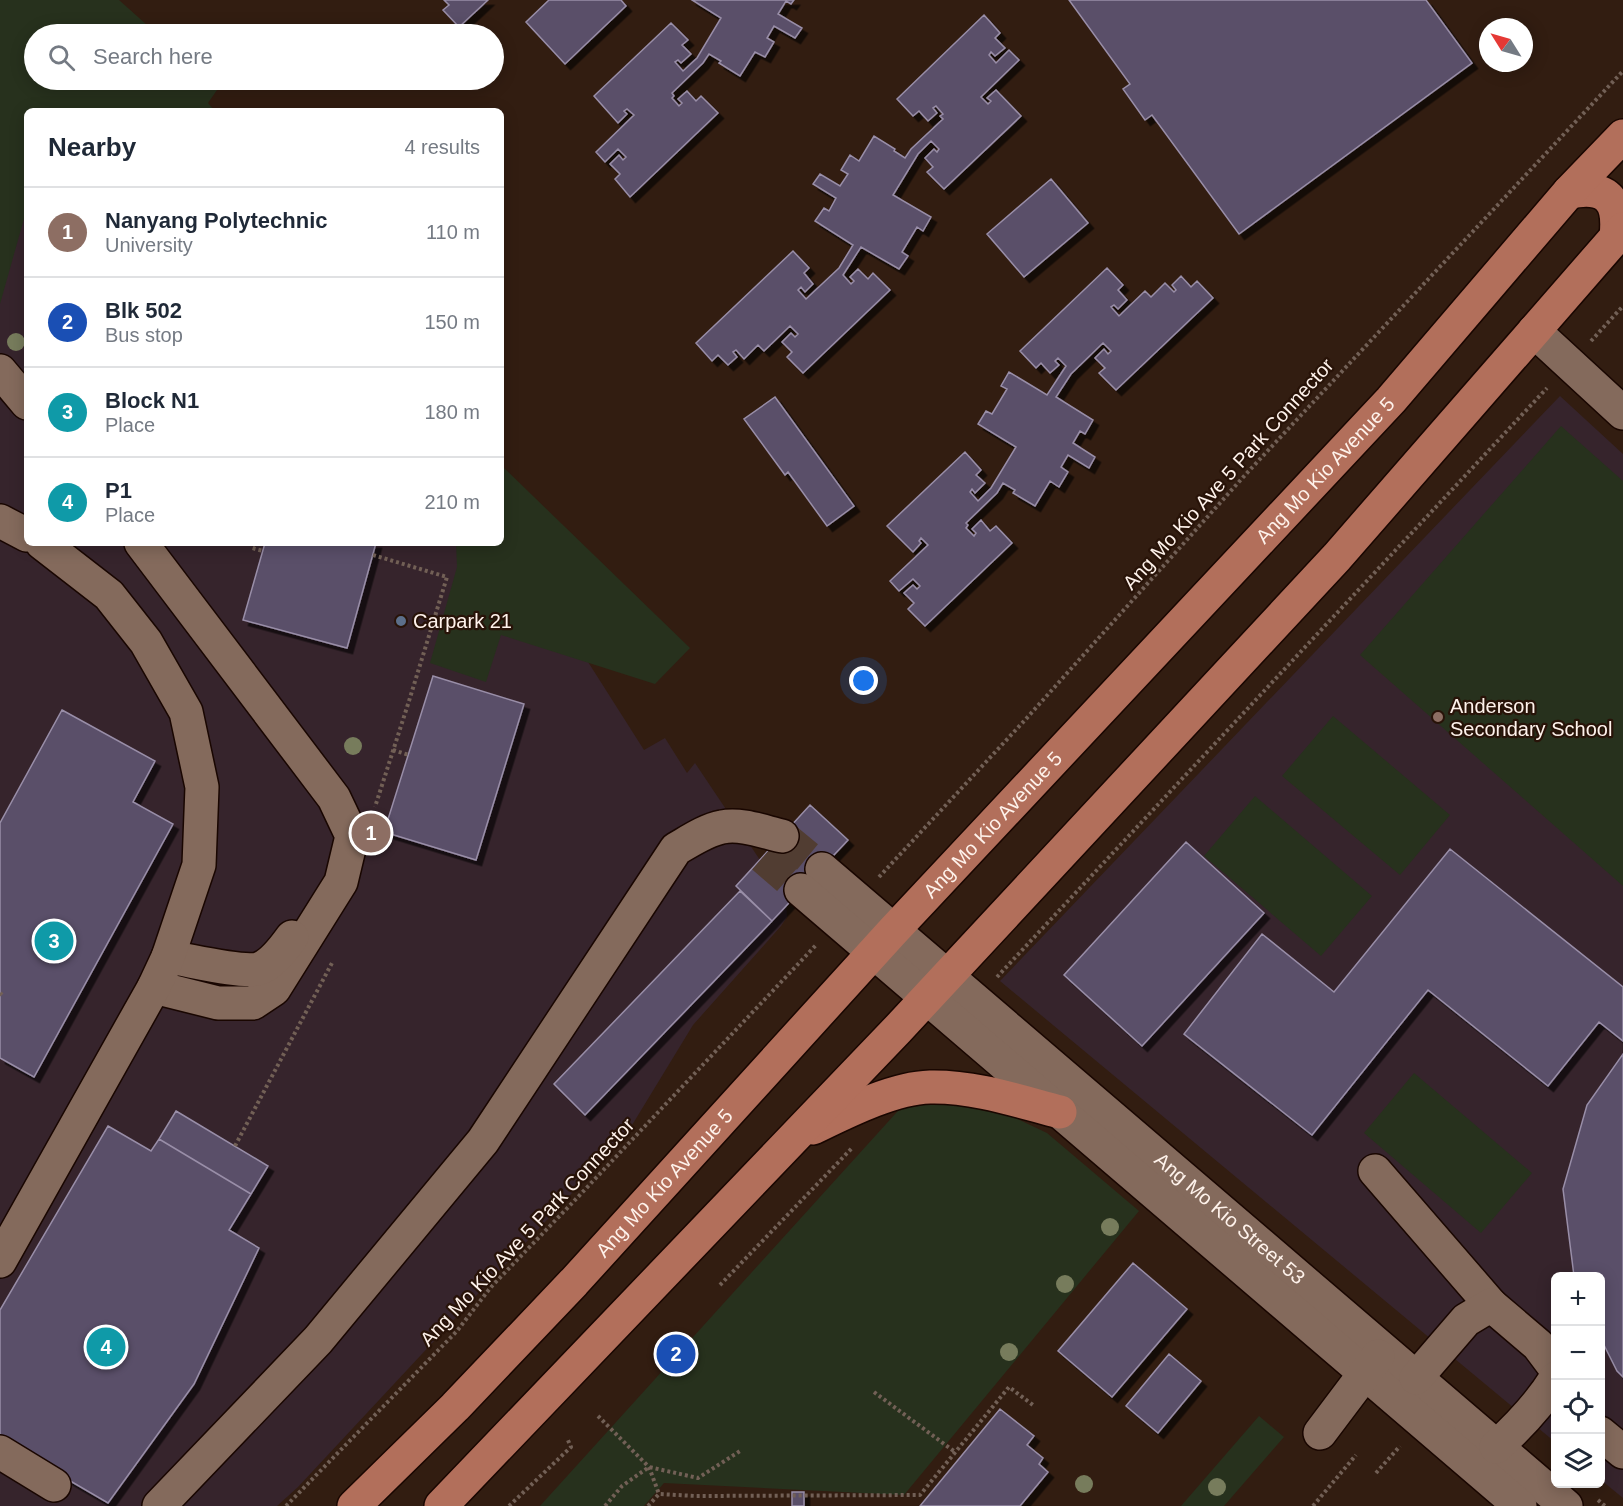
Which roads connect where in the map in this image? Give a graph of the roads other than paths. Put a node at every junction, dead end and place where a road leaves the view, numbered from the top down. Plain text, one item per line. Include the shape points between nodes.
1 (1623, 136) edge
2 (1569, 192) junction
3 (1619, 233) edge
4 (1534, 331) junction
5 (0, 371) edge
6 (24, 399) edge
7 (1623, 413) edge
8 (0, 521) edge
9 (24, 533) edge
10 (46, 546) edge
11 (143, 546) edge
12 (362, 827) junction
13 (772, 847) tunnel mouth
14 (826, 889) tunnel mouth
15 (883, 942) junction
16 (168, 957) junction
17 (154, 987) junction
18 (936, 987) junction
19 (1060, 1112) junction
20 (795, 1136) junction
21 (1375, 1171) dead end
22 (0, 1261) edge
23 (1491, 1305) junction
24 (1374, 1361) junction
25 (1416, 1378) junction
26 (1553, 1380) edge
27 (1551, 1387) edge
28 (1320, 1432) dead end
29 (1601, 1434) edge
30 (1496, 1446) junction
31 (0, 1452) edge
32 (1623, 1452) edge
33 (54, 1485) dead end
34 (159, 1506) edge
35 (354, 1506) edge
36 (441, 1506) edge
37 (1521, 1506) edge
38 (1566, 1506) edge

1 - 2 main road, Ang Mo Kio Avenue 5
2 - 3 main road via 1595,190 1612,202
2 - 15 main road, Ang Mo Kio Avenue 5 via 1391,400
3 - 4 main road
4 - 7 street
4 - 18 main road via 1337,557
5 - 6 street
8 - 9 street
10 - 16 street via 109,595 146,642 186,712 202,787 199,865
11 - 12 street via 334,798
12 - 16 street via 300,927 278,955 259,969
12 - 17 street via 341,882 274,989 253,1003 241,1003 218,1002
13 - 34 street via 748,828 723,826 676,849 483,1141 318,1340
14 - 15 street, Ang Mo Kio Street 53
15 - 18 street, Ang Mo Kio Street 53
15 - 35 main road, Ang Mo Kio Avenue 5 via 574,1282
16 - 17 street
17 - 22 street
18 - 19 street, Ang Mo Kio Street 53
18 - 20 main road
18 - 24 street, Ang Mo Kio Street 53
19 - 20 main road via 986,1092 929,1087 863,1104
19 - 24 street, Ang Mo Kio Street 53
20 - 36 main road
21 - 23 street
23 - 25 street via 1466,1320
23 - 26 street via 1538,1345
24 - 25 street, Ang Mo Kio Street 53
24 - 28 street
24 - 37 street, Ang Mo Kio Street 53
25 - 30 street, Ang Mo Kio Street 53
27 - 30 street via 1516,1429
29 - 32 street
30 - 38 street, Ang Mo Kio Street 53
31 - 33 street

